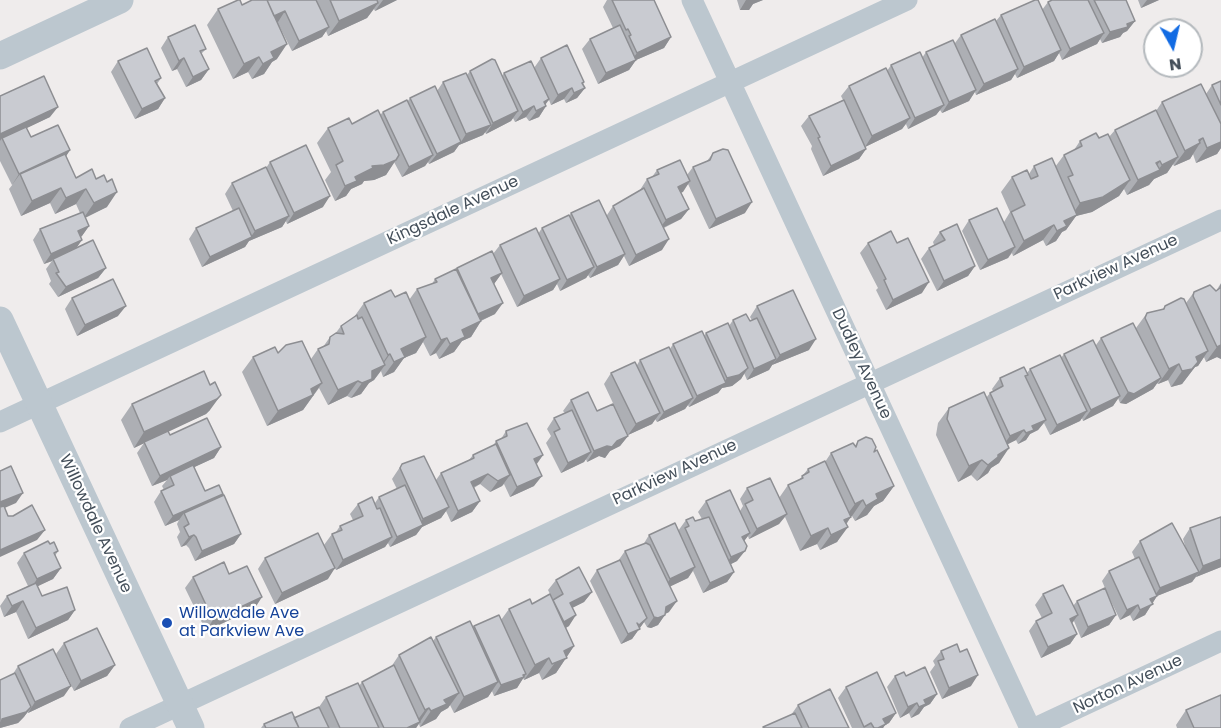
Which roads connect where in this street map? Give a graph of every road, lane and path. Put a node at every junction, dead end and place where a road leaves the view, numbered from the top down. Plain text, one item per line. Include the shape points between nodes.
1 (120, 0) edge
2 (692, 0) edge
3 (907, 0) edge
4 (0, 56) edge
5 (730, 82) junction
6 (1221, 220) edge
7 (0, 320) edge
8 (869, 382) junction
9 (39, 404) junction
10 (0, 422) edge
11 (1221, 641) edge
12 (185, 717) edge
13 (130, 728) edge
14 (1030, 728) edge
15 (1035, 728) edge

1 - 4 street
2 - 5 street, Dudley Avenue
3 - 5 street, Kingsdale Avenue
5 - 8 street, Dudley Avenue
5 - 9 street, Kingsdale Avenue
6 - 8 street, Parkview Avenue
7 - 9 street, Willowdale Avenue
8 - 12 street, Parkview Avenue
8 - 14 street, Dudley Avenue
9 - 10 street, Kingsdale Avenue
9 - 12 street, Willowdale Avenue
11 - 15 street, Norton Avenue
12 - 13 street, Parkview Avenue

